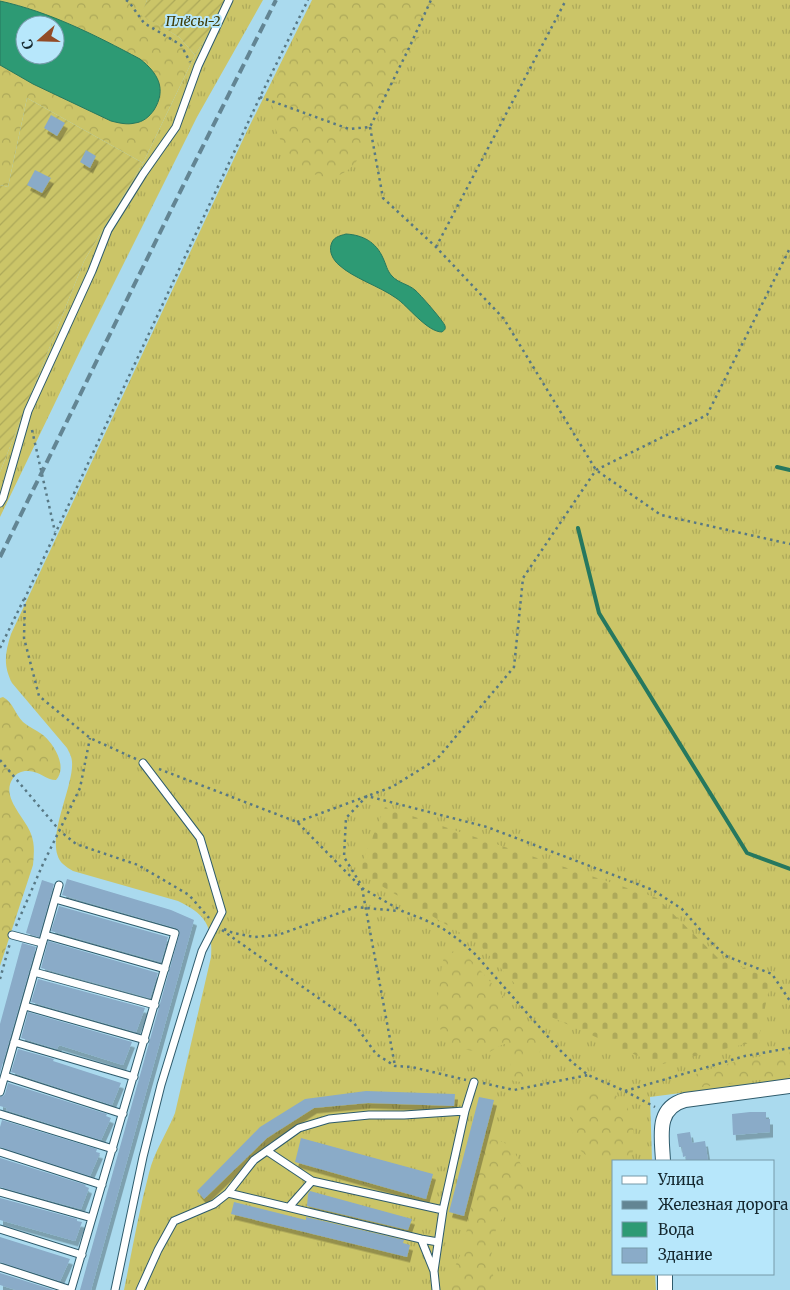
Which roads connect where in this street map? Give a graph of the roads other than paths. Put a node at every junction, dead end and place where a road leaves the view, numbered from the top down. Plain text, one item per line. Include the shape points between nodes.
1 (229, 0) edge
2 (0, 503) edge
3 (143, 763) road end
4 (59, 885) dead end
5 (55, 899) junction
6 (12, 935) road end
7 (45, 935) junction
8 (42, 943) junction
9 (166, 969) junction
10 (34, 972) junction
11 (155, 1005) junction
12 (25, 1006) junction
13 (145, 1040) junction
14 (14, 1042) junction
15 (5, 1076) junction
16 (134, 1077) junction
17 (474, 1082) road end
18 (790, 1086) edge
19 (0, 1092) edge
20 (465, 1111) junction
21 (0, 1114) edge
22 (123, 1114) junction
23 (113, 1149) junction
24 (267, 1151) junction
25 (0, 1152) edge
26 (662, 1160) edge
27 (312, 1181) junction
28 (102, 1185) junction
29 (0, 1192) edge
30 (228, 1193) junction
31 (289, 1207) junction
32 (443, 1210) junction
33 (92, 1218) junction
34 (0, 1229) edge
35 (421, 1239) junction
36 (438, 1242) junction
37 (82, 1254) junction
38 (0, 1267) edge
39 (434, 1271) junction
40 (665, 1275) edge
41 (71, 1290) edge
42 (115, 1290) edge
43 (140, 1290) edge
44 (436, 1290) edge
45 (665, 1290) edge

1 - 2 lane via 198,66 176,127 108,230 28,411
3 - 42 lane via 200,838 222,912 202,951 161,1084
4 - 5 lane
5 - 7 lane
5 - 9 lane via 175,933
6 - 8 lane
7 - 8 lane
7 - 9 lane
8 - 10 lane
9 - 11 lane
10 - 11 lane
10 - 12 lane
11 - 13 lane
12 - 13 lane
12 - 14 lane
13 - 16 lane
14 - 15 lane
14 - 16 lane
15 - 19 lane
15 - 22 lane
16 - 22 lane
17 - 20 lane
18 - 26 street via 676,1102 663,1121
20 - 24 lane via 329,1119 299,1128
20 - 32 lane
21 - 23 lane
22 - 23 lane
23 - 28 lane
24 - 27 lane
24 - 30 lane via 254,1160
25 - 28 lane
27 - 31 lane
27 - 32 lane
28 - 33 lane
29 - 33 lane
30 - 31 lane
30 - 43 lane via 214,1204 174,1221
31 - 35 lane
32 - 36 lane
33 - 37 lane
34 - 37 lane
35 - 36 lane
35 - 39 lane
36 - 39 lane
37 - 41 lane
38 - 41 lane
39 - 44 lane
40 - 45 street

